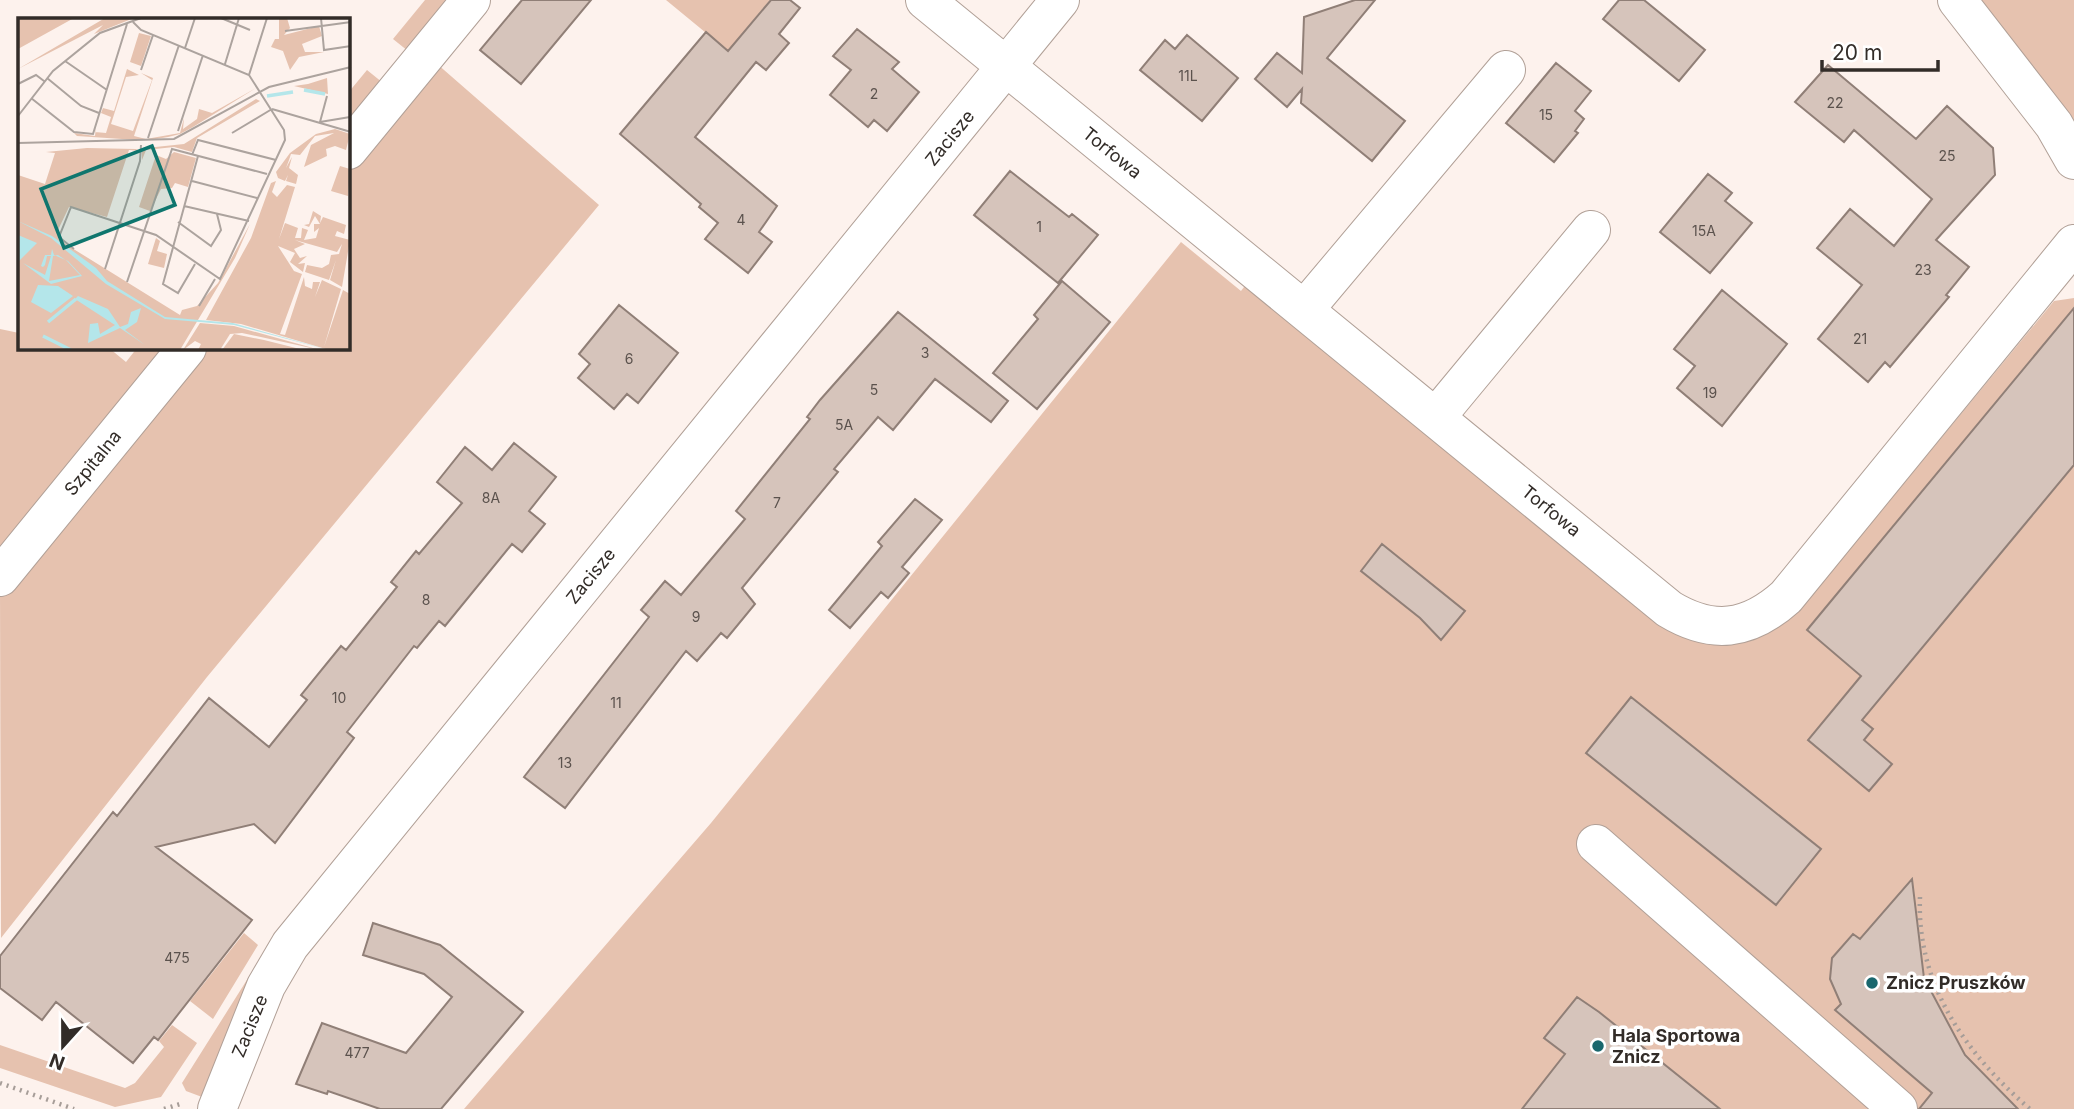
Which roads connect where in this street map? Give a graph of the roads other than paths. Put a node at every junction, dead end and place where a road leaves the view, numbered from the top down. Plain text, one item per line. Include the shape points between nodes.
1 (471, 0) edge
2 (925, 0) edge
3 (1060, 0) edge
4 (1957, 0) edge
5 (1007, 69) junction
6 (1506, 70) dead end
7 (350, 148) edge
8 (2074, 160) edge
9 (1591, 230) dead end
10 (2063, 259) edge
11 (1304, 310) junction
12 (185, 350) edge
13 (1436, 417) junction
14 (0, 577) edge
15 (1596, 844) dead end
16 (217, 1109) edge
17 (1898, 1109) edge

1 - 7 street
2 - 5 street, Torfowa
3 - 5 street
4 - 8 street via 2054,125
5 - 11 street, Torfowa
5 - 16 street, Zacisze via 290,945 266,986
6 - 11 street
9 - 13 street
10 - 13 street, Torfowa via 1786,597 1771,610 1732,626 1694,623 1669,609
11 - 13 street, Torfowa
12 - 14 street, Szpitalna
15 - 17 street

